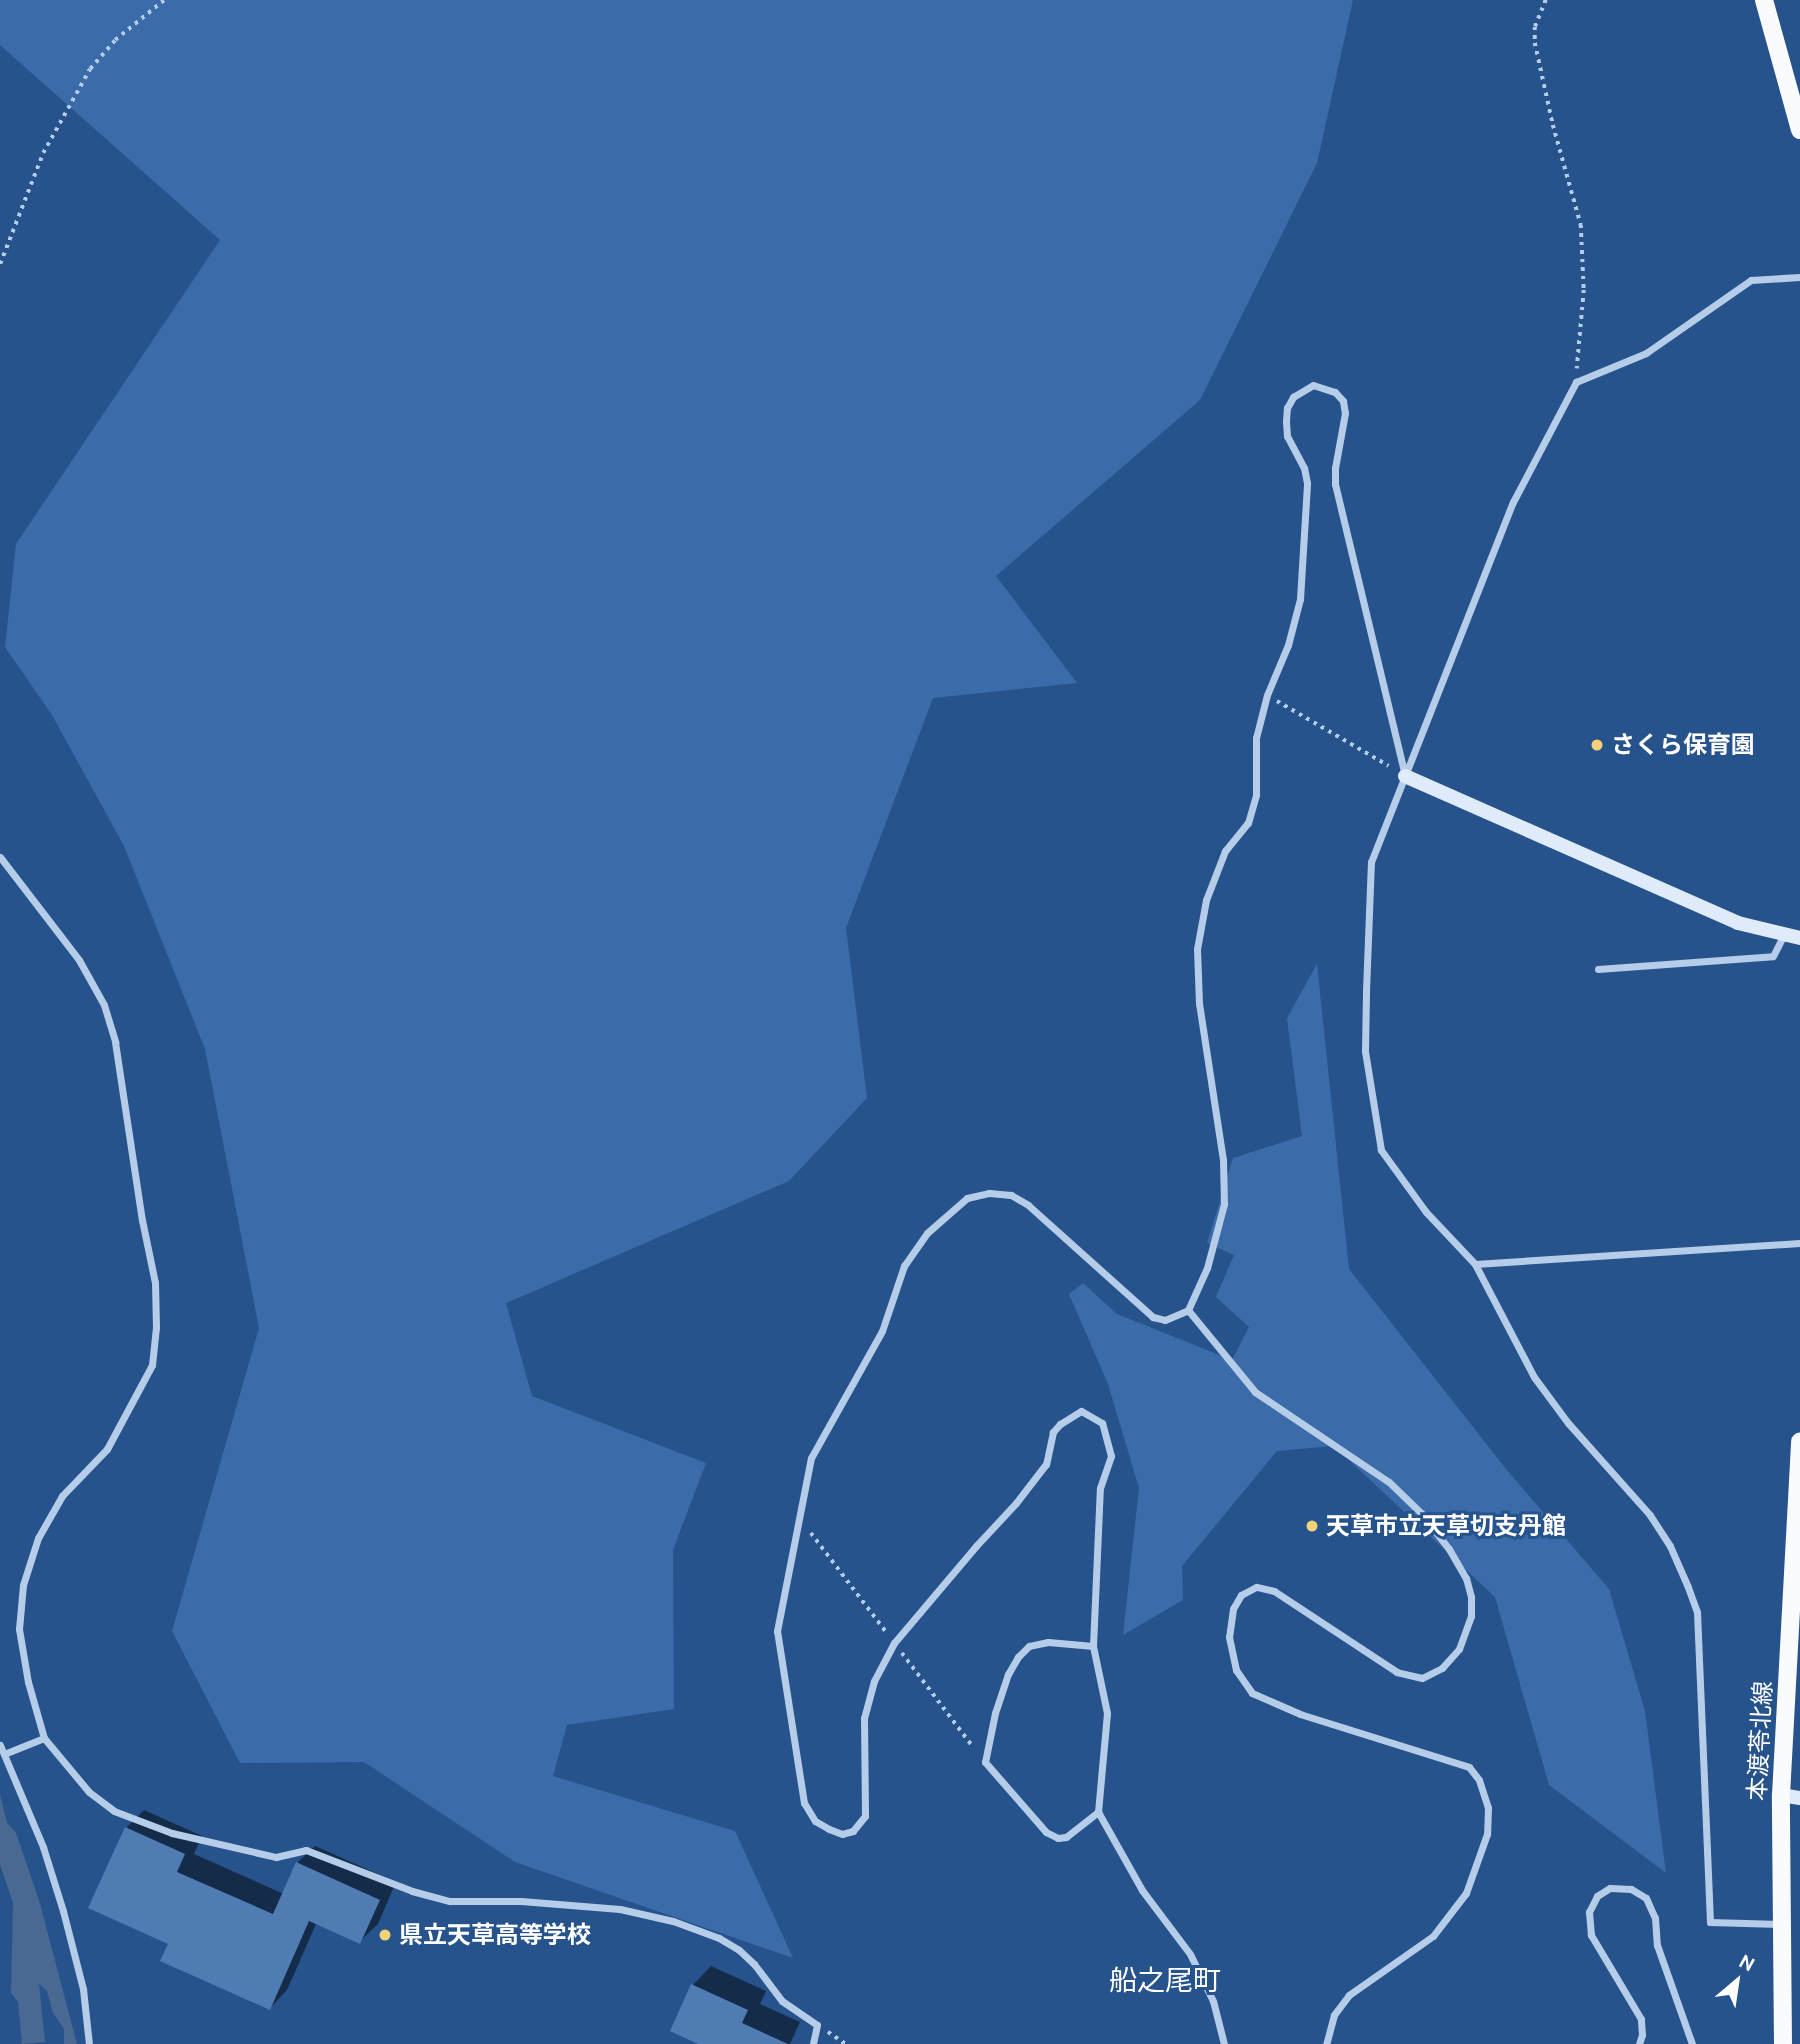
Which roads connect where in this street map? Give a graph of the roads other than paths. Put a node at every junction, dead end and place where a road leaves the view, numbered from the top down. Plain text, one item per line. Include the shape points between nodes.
1 (1764, 0) edge
2 (1800, 130) edge
3 (1800, 277) edge
4 (1405, 776) junction
5 (0, 857) edge
6 (1783, 936) junction
7 (1800, 938) edge
8 (1598, 969) dead end
9 (1800, 1243) edge
10 (1475, 1264) junction
11 (1188, 1310) junction
12 (1800, 1442) edge
13 (1796, 1614) edge
14 (1093, 1646) junction
15 (44, 1738) junction
16 (0, 1745) edge
17 (4, 1754) junction
18 (1781, 1795) junction
19 (1800, 1798) edge
20 (1098, 1812) junction
21 (1782, 1924) junction
22 (89, 2044) edge
23 (813, 2044) edge
24 (1224, 2044) edge
25 (1326, 2044) edge
26 (1639, 2044) edge
27 (1692, 2044) edge
28 (1783, 2044) edge

1 - 2 main road
3 - 4 street via 1751,279 1646,353 1576,382 1513,502
4 - 6 street via 1738,923
4 - 10 street via 1371,862 1365,1051 1381,1150 1426,1212
4 - 11 street via 1335,484 1343,401 1335,392 1313,385 1303,388 1287,408 1287,436 1307,483 1300,599 1256,738 1256,795 1248,823 1224,851 1206,900 1197,949 1199,1003 1223,1160 1224,1204 1207,1268
5 - 15 street via 79,960 104,1005 119,1066 155,1283 152,1365 107,1449 62,1496 44,1528 23,1585 19,1629
6 - 7 street
6 - 8 street via 1773,956
9 - 10 street
10 - 21 street via 1534,1377 1568,1423 1650,1515 1670,1546 1697,1612 1710,1922
11 - 14 street via 1165,1320 1153,1317 1011,1195 989,1193 967,1199 926,1233 904,1266 882,1331 811,1458 777,1632 804,1803 815,1821 842,1834 853,1831 865,1816 864,1718 874,1681 894,1643 1046,1464 1053,1432 1081,1411 1102,1423 1111,1447 1100,1488
11 - 25 street via 1255,1392 1389,1482 1421,1513 1449,1549 1471,1597 1471,1616 1459,1649 1441,1668 1422,1678 1397,1672 1274,1591 1256,1587 1241,1595 1233,1609 1229,1637 1236,1670 1252,1693 1300,1714 1469,1767 1479,1780 1488,1808 1487,1833 1466,1893 1433,1936 1349,1995 1334,2015
12 - 13 main road, 本渡苓北線
13 - 18 main road, 本渡苓北線
14 - 20 street via 1107,1713
14 - 20 street via 1048,1643 1029,1646 1018,1657 995,1713 985,1762 1046,1832 1058,1838 1066,1837
15 - 17 street
15 - 23 street via 89,1792 114,1811 172,1833 276,1857 306,1850 450,1901 521,1900 620,1909 673,1921 739,1950 782,2001 817,2025
16 - 17 street
17 - 22 street via 43,1847 62,1911 83,1989
18 - 19 street
18 - 21 main road, 本渡苓北線
20 - 24 street via 1142,1890 1190,1954 1213,2001
21 - 28 main road, 本渡苓北線
26 - 27 street via 1641,2020 1591,1935 1589,1912 1597,1896 1610,1888 1631,1889 1646,1898 1655,1918 1657,1945

